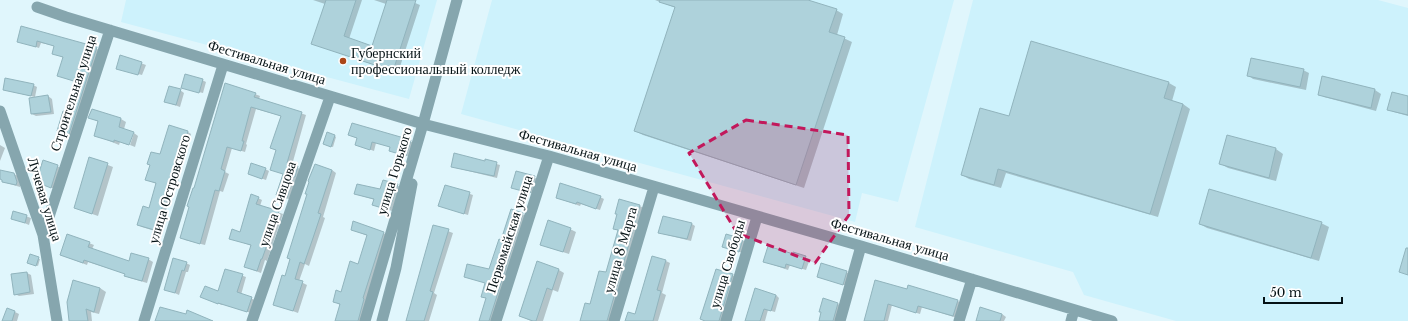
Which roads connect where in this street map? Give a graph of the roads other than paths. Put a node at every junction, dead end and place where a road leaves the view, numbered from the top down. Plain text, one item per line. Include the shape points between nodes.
1 (457, 0) edge
2 (37, 6) dead end
3 (110, 30) junction
4 (223, 65) junction
5 (330, 97) junction
6 (0, 111) edge
7 (423, 124) junction
8 (549, 156) junction
9 (654, 187) junction
10 (757, 216) junction
11 (43, 235) junction
12 (861, 246) junction
13 (972, 279) junction
14 (1074, 310) junction
15 (56, 321) edge
16 (144, 321) edge
17 (252, 321) edge
18 (364, 321) edge
19 (382, 321) edge
20 (496, 321) edge
21 (614, 321) edge
22 (726, 321) edge
23 (840, 321) edge
24 (959, 321) edge
25 (1071, 321) edge
26 (1112, 321) edge

1 - 7 street
2 - 3 street, Фестивальная улица
3 - 4 street, Фестивальная улица
3 - 11 street, Строительная улица
4 - 5 street, Фестивальная улица
4 - 16 street, улица Островского
5 - 7 street, Фестивальная улица
5 - 17 street, улица Сивцова
6 - 11 street, Лучевая улица
7 - 8 street, Фестивальная улица
7 - 18 street, улица Горького
7 - 19 street, улица Горького via 396,268
8 - 9 street, Фестивальная улица
8 - 20 street, Первомайская улица
9 - 10 street, Фестивальная улица
9 - 21 street, улица 8 Марта
10 - 12 street, Фестивальная улица
10 - 22 street, улица Свободы
11 - 15 street, Лучевая улица
12 - 13 street, Фестивальная улица
12 - 23 street
13 - 14 street, Фестивальная улица
13 - 24 street
14 - 25 street
14 - 26 street, Фестивальная улица

